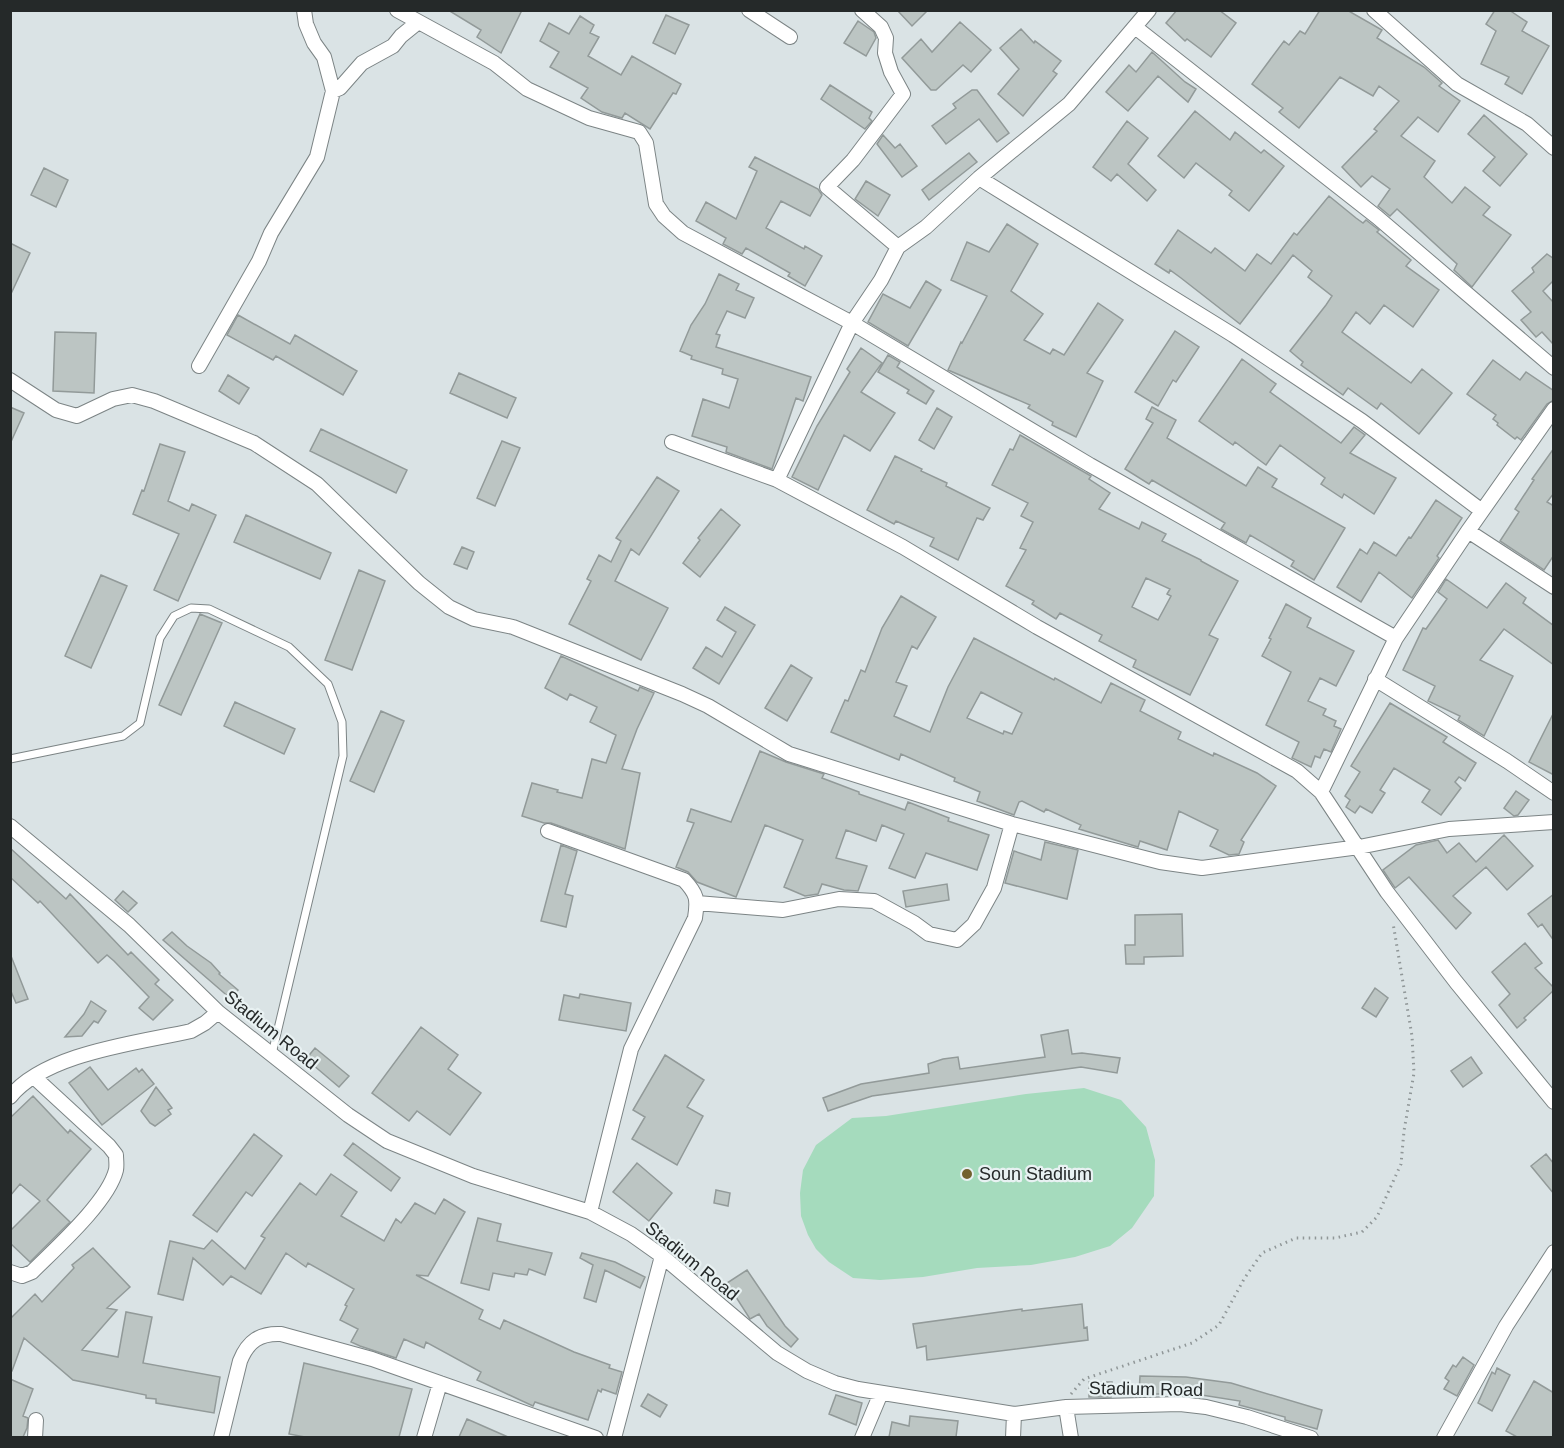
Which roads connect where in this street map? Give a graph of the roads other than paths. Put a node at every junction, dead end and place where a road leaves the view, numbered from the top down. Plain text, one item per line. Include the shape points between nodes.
1 (304, 10) edge
2 (397, 10) edge
3 (749, 10) edge
4 (862, 10) edge
5 (1149, 10) edge
6 (1374, 10) edge
7 (417, 23) junction
8 (1135, 27) junction
9 (790, 37) dead end
10 (333, 91) junction
11 (1554, 148) edge
12 (979, 178) junction
13 (898, 247) junction
14 (852, 324) junction
15 (199, 366) dead end
16 (1554, 368) edge
17 (10, 380) edge
18 (1554, 410) edge
19 (672, 442) dead end
20 (777, 480) junction
21 (1482, 511) junction
22 (1468, 531) junction
23 (1554, 587) edge
24 (1396, 638) junction
25 (1375, 679) junction
26 (10, 759) edge
27 (1321, 792) junction
28 (1554, 793) edge
29 (1554, 822) edge
30 (1012, 824) junction
31 (10, 826) edge
32 (548, 831) dead end
33 (1359, 847) junction
34 (697, 903) junction
35 (218, 1012) junction
36 (272, 1054) junction
37 (34, 1077) junction
38 (10, 1097) edge
39 (1554, 1102) edge
40 (590, 1212) junction
41 (1554, 1252) edge
42 (662, 1256) junction
43 (10, 1272) edge
44 (440, 1383) junction
45 (881, 1393) junction
46 (1066, 1407) junction
47 (1014, 1414) junction
48 (36, 1420) dead end
49 (35, 1437) edge
50 (221, 1437) edge
51 (424, 1437) edge
52 (596, 1437) edge
53 (614, 1437) edge
54 (862, 1437) edge
55 (1013, 1437) edge
56 (1071, 1437) edge
57 (1311, 1437) edge
58 (1444, 1437) edge

1 - 10 street
2 - 7 street
3 - 9 street
4 - 13 street via 881,27 891,72 903,94 853,160 826,187
5 - 8 street
6 - 11 street via 1457,84 1527,124
7 - 10 street via 393,46 362,63
7 - 14 street via 494,63 527,89 589,118 639,132 646,143 656,204 664,216 683,233
8 - 12 street via 1069,104
8 - 16 street via 1377,217
10 - 15 street via 316,157
12 - 13 street
12 - 21 street via 1233,335 1362,421
13 - 14 street
14 - 20 street
14 - 24 street via 1090,465
17 - 30 street via 56,410 77,416 113,399 132,395 254,443 317,484 449,607 474,619 513,627 682,694 789,754
18 - 21 street
19 - 20 street
20 - 27 street via 903,547 1037,627 1297,771
21 - 22 street
22 - 23 street
22 - 24 street
24 - 25 street
25 - 27 street
25 - 28 street
26 - 36 lane via 123,736 140,723 160,638 174,616 191,609 209,609 289,647 328,684 342,722 343,756
27 - 33 street
29 - 33 street via 1449,829
30 - 33 street via 1160,862 1202,868
30 - 34 street via 994,888 974,924 957,940 929,934 874,901 839,899 783,910
31 - 35 street, Stadium Road via 129,926
32 - 34 street via 684,880 695,892
33 - 39 street via 1456,982
34 - 40 street via 695,918 631,1049
35 - 36 street, Stadium Road
35 - 37 street via 190,1031 63,1061
36 - 40 street, Stadium Road via 387,1141 473,1176
37 - 38 street
37 - 43 street via 109,1146 116,1155 116,1169 82,1222 32,1272 22,1276
40 - 42 street, Stadium Road
41 - 58 street via 1506,1326
42 - 45 street, Stadium Road via 777,1353 835,1383
42 - 53 street
44 - 50 street via 281,1334 257,1336 240,1361
44 - 51 street
44 - 52 street
45 - 47 street, Stadium Road
45 - 54 street
46 - 47 street, Stadium Road
46 - 56 street
46 - 57 street, Stadium Road via 1206,1407
47 - 55 street
48 - 49 street

